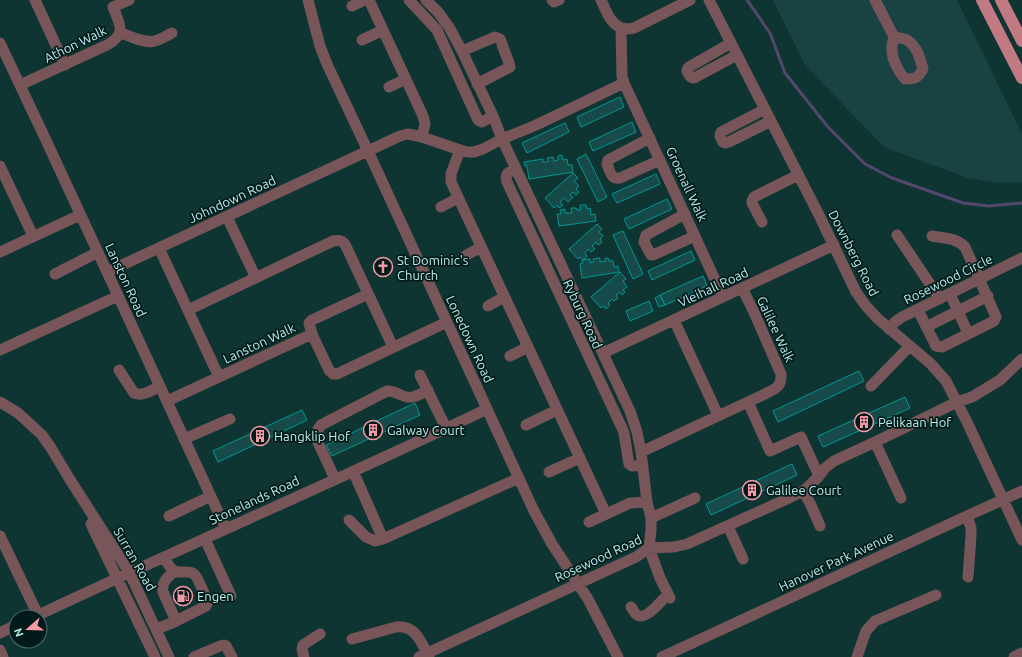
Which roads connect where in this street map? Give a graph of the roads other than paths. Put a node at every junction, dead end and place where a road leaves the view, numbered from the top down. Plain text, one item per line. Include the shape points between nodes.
1 (35, 0) edge
2 (128, 0) edge
3 (308, 0) edge
4 (364, 0) edge
5 (369, 0) edge
6 (409, 0) edge
7 (552, 0) edge
8 (559, 0) edge
9 (602, 0) edge
10 (690, 0) edge
11 (709, 0) edge
12 (875, 0) edge
13 (982, 0) edge
14 (1002, 0) edge
15 (429, 1) edge
16 (111, 4) edge
17 (352, 6) dead end
18 (621, 28) junction
19 (383, 30) junction
20 (121, 32) junction
21 (172, 33) dead end
22 (894, 37) dead end
23 (362, 40) dead end
24 (1022, 41) edge
25 (0, 43) edge
26 (731, 43) junction
27 (462, 51) junction
28 (737, 55) junction
29 (3, 56) edge
30 (65, 65) junction
31 (1022, 78) edge
32 (406, 79) junction
33 (477, 84) junction
34 (624, 84) junction
35 (20, 85) junction
36 (389, 87) dead end
37 (765, 109) junction
38 (493, 116) junction
39 (771, 121) junction
40 (422, 137) junction
41 (650, 138) junction
42 (502, 139) junction
43 (460, 150) junction
44 (368, 151) junction
45 (660, 160) junction
46 (0, 166) edge
47 (516, 169) junction
48 (798, 175) junction
49 (458, 198) junction
50 (441, 206) dead end
51 (685, 214) junction
52 (80, 215) junction
53 (227, 217) junction
54 (762, 222) dead end
55 (897, 235) dead end
56 (33, 236) junction
57 (696, 236) junction
58 (932, 236) dead end
59 (834, 245) junction
60 (481, 247) junction
61 (159, 248) junction
62 (0, 252) edge
63 (98, 252) junction
64 (465, 256) dead end
65 (1022, 258) edge
66 (107, 272) junction
67 (55, 274) dead end
68 (256, 278) junction
69 (980, 280) junction
70 (742, 288) junction
71 (368, 294) junction
72 (118, 296) junction
73 (945, 296) junction
74 (988, 296) junction
75 (504, 297) junction
76 (723, 297) junction
77 (488, 306) dead end
78 (188, 310) junction
79 (918, 310) junction
80 (958, 312) junction
81 (674, 320) junction
82 (447, 322) junction
83 (926, 327) junction
84 (889, 329) junction
85 (968, 333) junction
86 (312, 334) junction
87 (910, 346) junction
88 (392, 347) junction
89 (528, 347) junction
90 (0, 350) edge
91 (603, 353) junction
92 (510, 356) dead end
93 (1021, 363) edge
94 (119, 370) dead end
95 (420, 375) dead end
96 (219, 377) junction
97 (160, 386) junction
98 (871, 386) dead end
99 (428, 390) junction
100 (0, 402) edge
101 (167, 402) junction
102 (748, 402) junction
103 (957, 402) junction
104 (487, 409) junction
105 (557, 410) junction
106 (718, 415) junction
107 (230, 420) dead end
108 (526, 425) dead end
109 (446, 428) junction
110 (184, 439) junction
111 (875, 442) junction
112 (641, 452) junction
113 (580, 458) junction
114 (643, 465) junction
115 (353, 471) junction
116 (549, 472) dead end
117 (819, 476) junction
118 (69, 478) junction
119 (519, 478) junction
120 (335, 479) junction
121 (803, 491) junction
122 (1022, 491) edge
123 (211, 496) junction
124 (695, 498) dead end
125 (901, 498) dead end
126 (1003, 499) junction
127 (648, 502) junction
128 (606, 514) junction
129 (169, 516) dead end
130 (967, 516) junction
131 (651, 518) junction
132 (349, 520) dead end
133 (588, 522) dead end
134 (728, 526) junction
135 (820, 526) dead end
136 (226, 529) junction
137 (0, 536) edge
138 (205, 539) junction
139 (383, 539) junction
140 (1022, 540) edge
141 (649, 548) junction
142 (164, 557) junction
143 (743, 558) dead end
144 (129, 572) junction
145 (175, 572) junction
146 (968, 577) dead end
147 (118, 578) junction
148 (578, 583) junction
149 (936, 595) dead end
150 (231, 596) dead end
151 (631, 606) dead end
152 (33, 609) edge
153 (48, 610) edge
154 (176, 621) junction
155 (156, 629) junction
156 (320, 634) dead end
157 (352, 640) dead end
158 (0, 650) edge
159 (1022, 653) edge
160 (425, 656) edge
161 (3, 657) edge
162 (155, 657) edge
163 (170, 657) edge
164 (194, 657) edge
165 (232, 657) edge
166 (304, 657) edge
167 (618, 657) edge
168 (662, 657) edge
169 (857, 657) edge
170 (1014, 657) edge

1 - 30 street
2 - 16 street, Athon Walk
3 - 44 street, Lonedown Road via 327,64
4 - 17 street
5 - 19 street
6 - 38 street via 437,30 478,120 482,122
7 - 8 street
9 - 18 street via 611,20
10 - 18 street via 634,28
11 - 26 street, Downberg Road
12 - 22 street
13 - 31 main road
14 - 24 main road
15 - 27 street, Ryburg Road via 449,27
16 - 20 street, Athon Walk
18 - 34 street, Groenall Walk via 621,69
19 - 23 street
19 - 32 street
20 - 21 street via 150,42
20 - 30 street, Athon Walk via 115,41
25 - 29 street, Lanston Road
26 - 28 street, Downberg Road
26 - 28 street via 686,70 689,76 694,78
27 - 33 street, Ryburg Road
27 - 33 street via 495,37 500,39 510,67
28 - 37 street, Downberg Road
29 - 35 street, Lanston Road
30 - 35 street, Athon Walk
32 - 36 street
32 - 40 street via 424,119
33 - 38 street, Ryburg Road
34 - 41 street, Groenall Walk
34 - 42 street
35 - 52 street, Lanston Road
37 - 39 street, Downberg Road
37 - 39 street via 721,132 720,136 723,142 729,142
38 - 42 street, Ryburg Road
39 - 48 street, Downberg Road
40 - 43 street, Johndown Road
40 - 44 street, Johndown Road via 408,134 400,136
41 - 45 street, Groenall Walk
41 - 45 street via 608,160 612,177 620,178
42 - 43 street, Johndown Road via 474,152
42 - 47 street, Ryburg Road
43 - 49 street via 451,174 451,182
44 - 53 street, Johndown Road
44 - 82 street, Lonedown Road
45 - 51 street, Groenall Walk
46 - 56 street
47 - 91 street, Ryburg Road
47 - 114 street, Ryburg Road via 507,174 507,182 622,428 629,464
48 - 54 street via 754,198 752,203
48 - 59 street, Downberg Road
49 - 50 street
49 - 60 street
51 - 57 street, Groenall Walk
51 - 57 street via 646,235 644,242 653,256
52 - 56 street
52 - 63 street, Lanston Road
53 - 61 street, Johndown Road
53 - 68 street
55 - 73 street
56 - 62 street
57 - 76 street, Groenall Walk
58 - 69 street via 955,240 962,244
59 - 70 street, Vleihall Road
59 - 84 street, Downberg Road via 860,298 871,313
60 - 64 street
60 - 75 street
61 - 66 street, Johndown Road
61 - 78 street, Lanston Walk
63 - 66 street, Lanston Road
63 - 67 street
65 - 69 street, Rosewood Circle
66 - 72 street, Lanston Road
68 - 71 street via 338,240 345,244
68 - 78 street
69 - 73 street, Rosewood Circle
69 - 74 street
70 - 76 street, Vleihall Road
70 - 102 street, Galilee Walk via 778,364 782,380 776,388
71 - 86 street, Lanston Walk via 311,321 309,325
71 - 88 street
72 - 90 street
72 - 97 street, Lanston Road
73 - 79 street, Rosewood Circle
73 - 80 street
74 - 80 street
74 - 85 street via 996,319
75 - 77 street
75 - 89 street
76 - 81 street, Vleihall Road
78 - 96 street, Lanston Walk
79 - 83 street
79 - 84 street, Rosewood Circle via 902,317
80 - 83 street
80 - 85 street
81 - 91 street, Vleihall Road
81 - 106 street
82 - 88 street, Lanston Walk
82 - 104 street, Lonedown Road
83 - 85 street via 936,346 942,346
84 - 87 street, Downberg Road
86 - 88 street, Lanston Walk via 329,370 335,375
86 - 96 street, Lanston Walk
87 - 98 street
87 - 103 street, Downberg Road via 946,381
89 - 92 street
89 - 105 street
91 - 112 street, Ryburg Road via 630,411
93 - 103 street, Rosewood Road via 1000,380 972,397
94 - 97 street via 134,393 139,395
95 - 99 street
96 - 101 street, Lanston Walk
97 - 101 street, Lanston Road
99 - 109 street
99 - 120 street via 410,398 386,391 321,426 318,429 317,440
100 - 118 street, Surran Road via 18,413 42,435
101 - 110 street, Lanston Road
102 - 106 street, Galilee Walk
102 - 117 street via 770,451 801,437
103 - 111 street, Rosewood Road
103 - 126 street, Downberg Road
104 - 109 street, Stonelands Road
104 - 119 street, Lonedown Road
105 - 108 street
105 - 113 street
106 - 112 street, Galilee Walk
107 - 110 street
109 - 115 street, Stonelands Road
110 - 123 street, Lanston Road
111 - 117 street, Rosewood Road via 829,464
111 - 125 street
112 - 114 street, Ryburg Road
113 - 116 street
113 - 128 street
114 - 127 street, Ryburg Road
115 - 120 street, Stonelands Road
115 - 139 street
117 - 121 street, Rosewood Road
118 - 144 street, Surran Road
118 - 147 street, Surran Road
119 - 139 street
119 - 148 street, Lonedown Road via 534,511
120 - 136 street, Stonelands Road
121 - 134 street, Rosewood Road
121 - 135 street
122 - 126 street, Hanover Park Avenue
123 - 129 street
123 - 136 street, Lanston Road
124 - 131 street
126 - 130 street, Hanover Park Avenue
126 - 140 street, Downberg Road
127 - 128 street via 630,503
127 - 131 street, Ryburg Road
128 - 133 street
130 - 146 street via 971,528
130 - 168 street, Hanover Park Avenue
131 - 141 street, Ryburg Road
132 - 139 street via 366,537 375,541
134 - 141 street, Rosewood Road via 687,544
134 - 143 street
136 - 138 street, Stonelands Road
137 - 152 street
138 - 142 street, Stonelands Road
138 - 150 street
141 - 148 street, Rosewood Road via 636,557
141 - 151 street via 669,596 648,614 639,616
142 - 144 street, Stonelands Road
142 - 145 street
144 - 147 street, Stonelands Road
144 - 155 street, Surran Road
145 - 154 street via 164,582 162,588
145 - 154 street via 193,572 208,602 206,606
147 - 153 street, Stonelands Road
147 - 162 street, Surran Road
148 - 160 street, Rosewood Road
148 - 167 street, Lonedown Road
149 - 169 street via 874,621 866,631
154 - 155 street
155 - 163 street, Surran Road
156 - 166 street via 303,645
157 - 160 street via 403,626 415,632
158 - 161 street
159 - 170 street
164 - 165 street via 222,645 226,646

